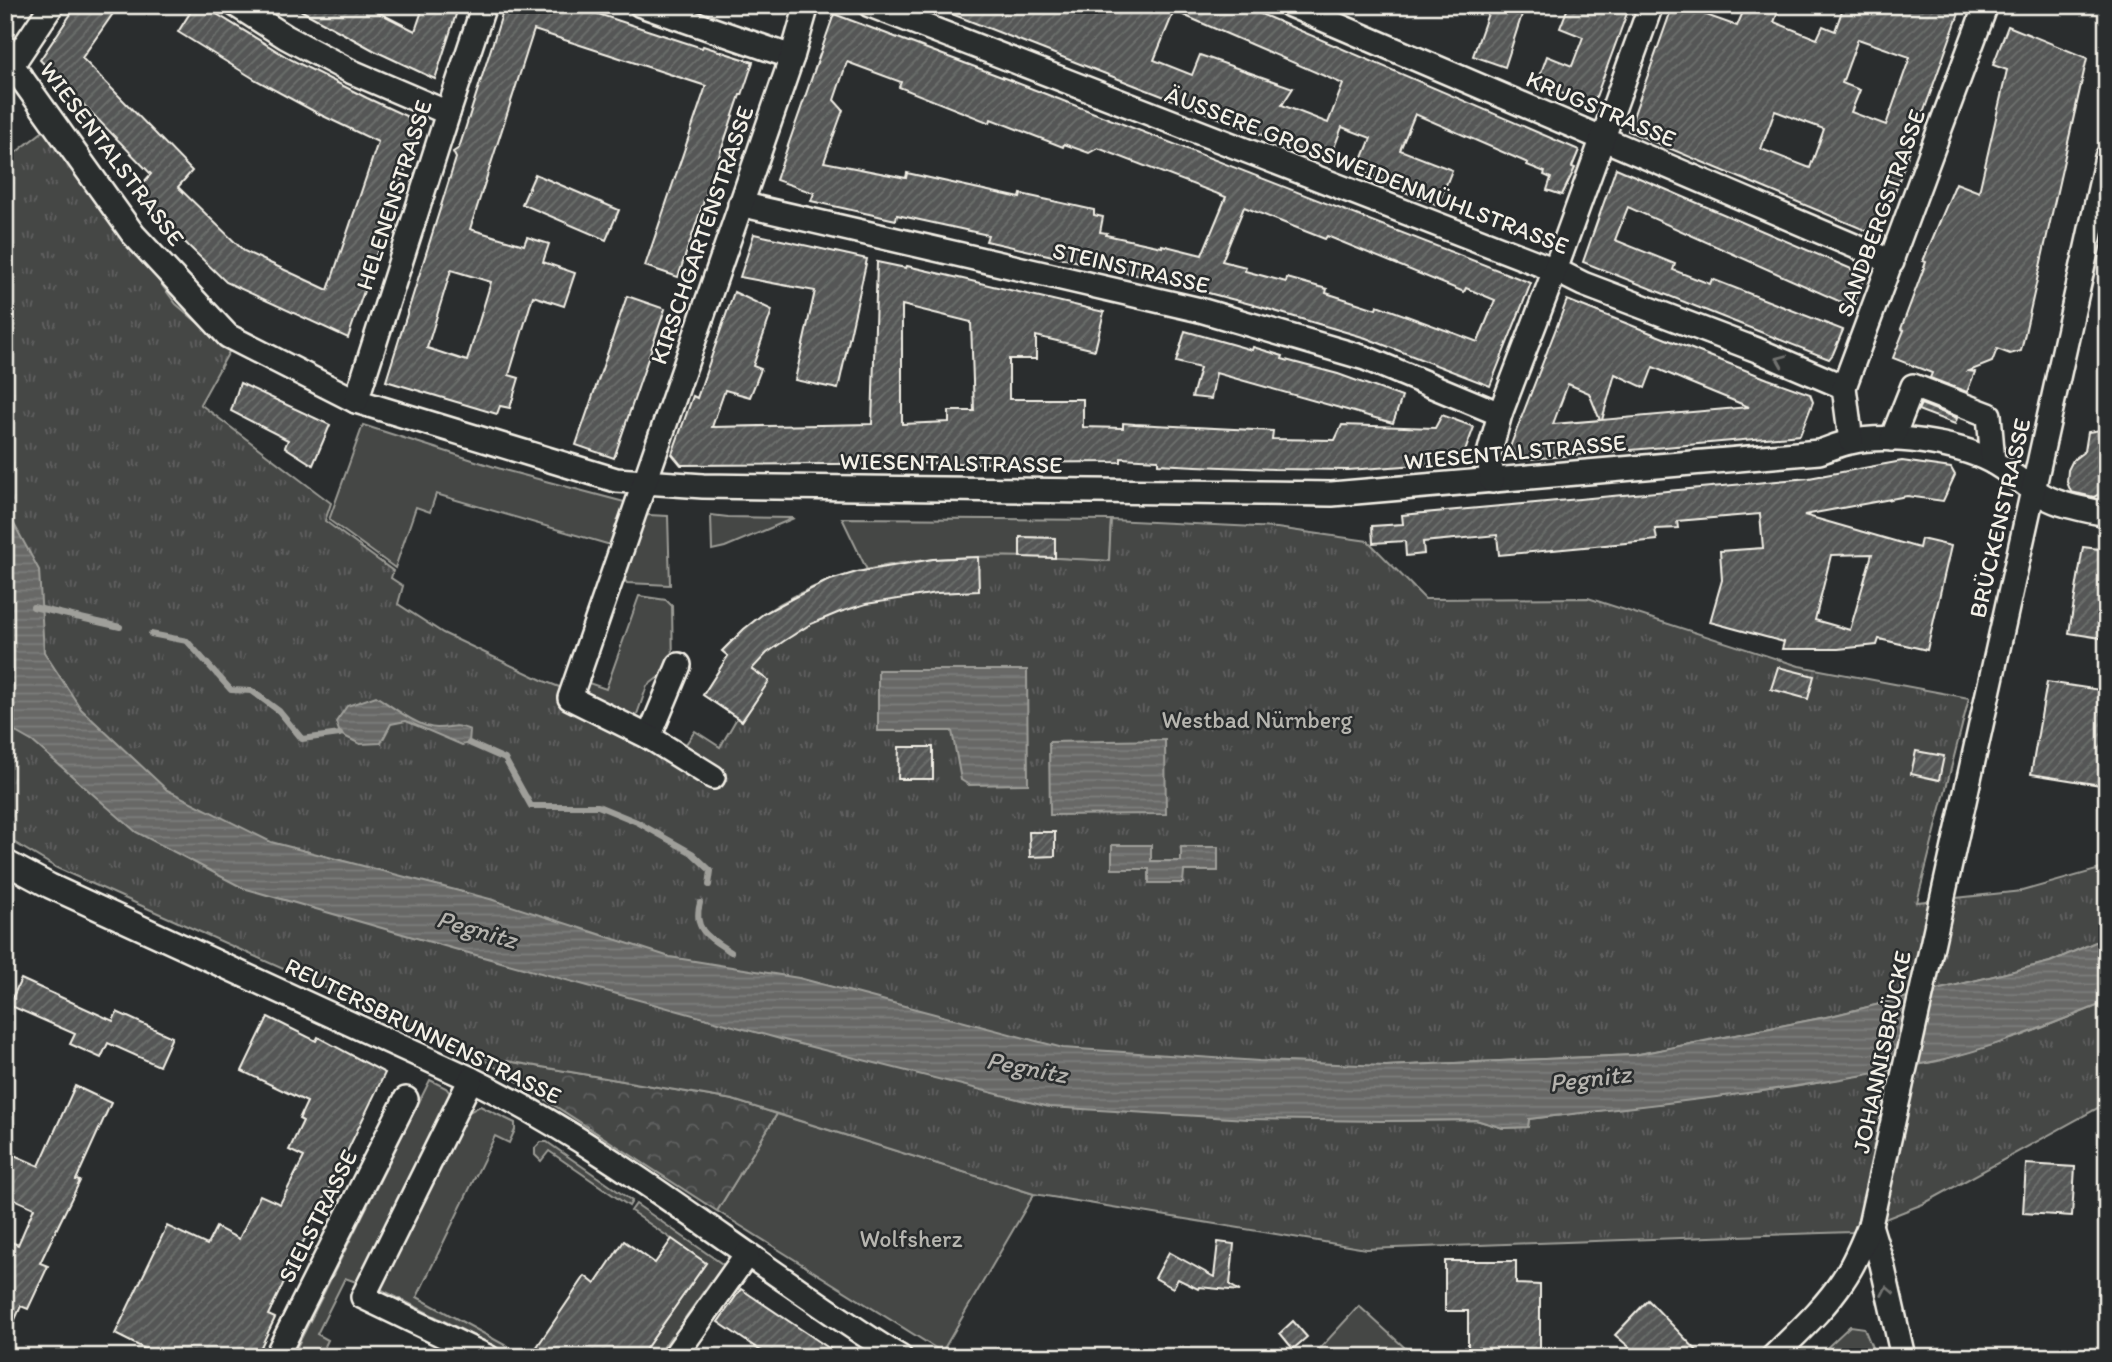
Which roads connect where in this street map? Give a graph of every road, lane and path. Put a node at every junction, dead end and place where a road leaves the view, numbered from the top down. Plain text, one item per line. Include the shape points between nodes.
1 (52, 5) edge
2 (236, 5) edge
3 (484, 5) edge
4 (641, 5) edge
5 (807, 5) edge
6 (870, 5) edge
7 (1651, 5) edge
8 (1986, 5) edge
9 (1301, 7) edge
10 (792, 57) junction
11 (447, 113) junction
12 (1602, 138) junction
13 (2107, 158) edge
14 (740, 204) junction
15 (1892, 262) junction
16 (1555, 270) junction
17 (1844, 387) junction
18 (356, 401) junction
19 (1500, 414) junction
20 (1892, 439) junction
21 (1851, 441) junction
22 (1993, 462) junction
23 (1492, 481) junction
24 (644, 482) junction
25 (2032, 489) junction
26 (2107, 514) edge
27 (679, 666) dead end
28 (649, 737) junction
29 (713, 777) dead end
30 (5, 862) edge
31 (1944, 890) joint
32 (471, 1079) junction
33 (406, 1099) dead end
34 (1870, 1226) junction
35 (747, 1254) junction
36 (276, 1357) edge
37 (488, 1357) edge
38 (674, 1357) edge
39 (900, 1357) edge
40 (1773, 1357) edge
41 (1903, 1357) edge

1 - 18 street, WIESENTALSTRASSE via 12,65 133,234 228,336
2 - 11 street via 350,71
3 - 11 street, HELENENSTRASSE
4 - 10 street
5 - 10 street, KIRSCHGARTENSTRASSE
6 - 16 street, ÄUSSERE GROSSWEIDENMÜHLSTRASSE
7 - 12 street
8 - 15 street, SANDBERGSTRASSE
9 - 12 street, KRUGSTRASSE
10 - 14 street, KIRSCHGARTENSTRASSE
11 - 18 street, HELENENSTRASSE
12 - 15 street, KRUGSTRASSE
12 - 16 street
13 - 25 street, BRÜCKENSTRASSE
14 - 19 street, STEINSTRASSE via 1200,310 1365,358
14 - 24 street, KIRSCHGARTENSTRASSE
15 - 17 street, SANDBERGSTRASSE
17 -> 16 street, ÄUSSERE GROSSWEIDENMÜHLSTRASSE
16 - 19 street
17 - 21 street, SANDBERGSTRASSE
18 - 24 street, WIESENTALSTRASSE via 615,480
19 - 23 street via 1489,454
20 - 21 street, WIESENTALSTRASSE
20 - 22 street, WIESENTALSTRASSE via 1942,445
20 - 22 street via 1913,386 1989,415
21 - 23 street, WIESENTALSTRASSE via 1819,452
22 - 25 street, WIESENTALSTRASSE
23 - 24 street, WIESENTALSTRASSE via 1332,494
24 - 28 street, KIRSCHGARTENSTRASSE via 570,698
25 - 26 street, WIESENTALSTRASSE via 2058,503
25 - 31 street, BRÜCKENSTRASSE
27 - 28 street
28 - 29 street
30 - 32 street, REUTERSBRUNNENSTRASSE
31 - 34 street, JOHANNISBRÜCKE
32 - 35 street, REUTERSBRUNNENSTRASSE via 588,1144
32 - 37 street via 363,1297
33 - 36 street, SIELSTRASSE
34 - 40 street, JOHANNISBRÜCKE via 1835,1292
41 -> 34 street
35 - 38 street
35 - 39 street, REUTERSBRUNNENSTRASSE

